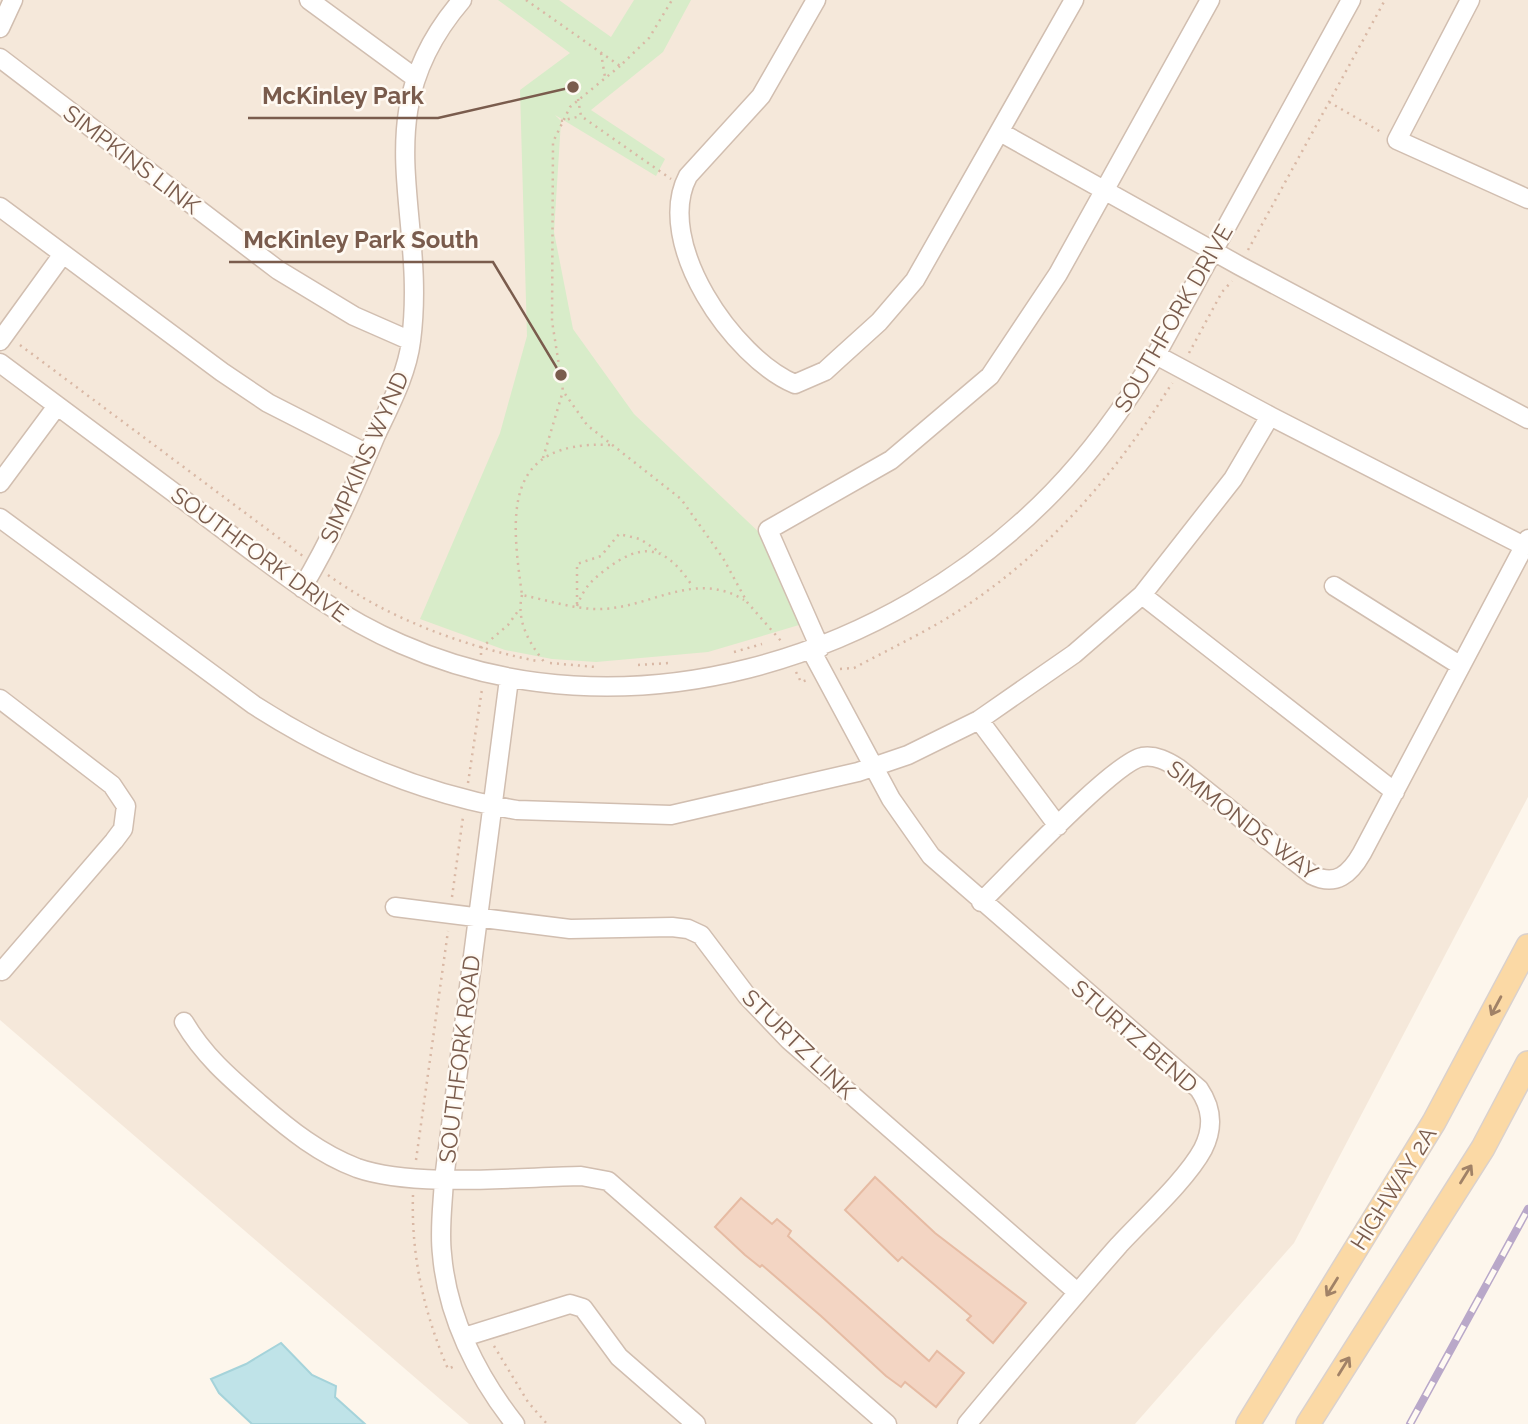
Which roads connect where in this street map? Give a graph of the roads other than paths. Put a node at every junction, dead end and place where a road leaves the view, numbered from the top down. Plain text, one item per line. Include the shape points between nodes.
1 (13, 0) edge
2 (309, 0) edge
3 (461, 0) edge
4 (816, 0) edge
5 (1074, 0) edge
6 (1210, 0) edge
7 (1351, 0) edge
8 (1470, 0) edge
9 (0, 28) edge
10 (0, 58) edge
11 (414, 77) junction
12 (1000, 132) junction
13 (1104, 188) junction
14 (1528, 199) edge
15 (0, 207) edge
16 (1214, 251) junction
17 (64, 254) junction
18 (2, 337) edge
19 (411, 341) junction
20 (1156, 355) junction
21 (0, 363) edge
22 (57, 406) junction
23 (1270, 416) junction
24 (1528, 419) edge
25 (368, 454) junction
26 (0, 483) edge
27 (0, 518) edge
28 (1526, 543) edge
29 (1334, 586) dead end
30 (302, 588) junction
31 (1142, 595) junction
32 (816, 650) junction
33 (1461, 666) junction
34 (509, 679) junction
35 (0, 699) edge
36 (979, 720) junction
37 (874, 767) junction
38 (1395, 792) junction
39 (492, 806) junction
40 (1058, 827) junction
41 (981, 902) junction
42 (395, 907) dead end
43 (477, 919) junction
44 (1528, 946) edge
45 (2, 971) dead end
46 (184, 1022) dead end
47 (1528, 1063) edge
48 (443, 1179) junction
49 (1077, 1292) junction
50 (464, 1337) junction
51 (515, 1424) edge
52 (695, 1424) edge
53 (887, 1424) edge
54 (967, 1424) edge
55 (1248, 1424) edge
56 (1308, 1424) edge

1 - 9 street
2 - 11 street
3 - 11 street, SIMPKINS WYND
4 - 12 street via 761,96 682,187 681,222 687,249 712,309 731,336 775,373 795,384 825,371 898,301 930,257
5 - 12 street
6 - 13 street
7 - 16 street, SOUTHFORK DRIVE
8 - 14 street via 1396,140
10 - 19 street, SIMPKINS LINK via 278,270 354,316
11 - 19 street, SIMPKINS WYND via 404,135 414,261
12 - 13 street
13 - 16 street
13 - 32 street, STURTZ BEND via 1058,274 990,376 891,460 768,530 811,626
15 - 17 street
16 - 20 street, SOUTHFORK DRIVE
16 - 24 street
17 - 18 street
17 - 25 street via 233,380
19 - 25 street, SIMPKINS WYND via 399,384
20 - 23 street
20 - 32 street, SOUTHFORK DRIVE via 1084,457 1013,528 943,582
21 - 22 street, SOUTHFORK DRIVE
22 - 26 street
22 - 30 street, SOUTHFORK DRIVE
23 - 28 street
23 - 31 street via 1233,479
25 - 30 street, SIMPKINS WYND
27 - 39 street via 294,730 399,780
28 - 33 street, SIMMONDS WAY
29 - 33 street
30 - 34 street, SOUTHFORK DRIVE via 358,624 402,645
31 - 36 street via 1074,654
31 - 38 street
32 - 34 street, SOUTHFORK DRIVE via 758,667 671,682 560,684
32 - 37 street, STURTZ BEND
33 - 38 street, SIMMONDS WAY
34 - 39 street, SOUTHFORK ROAD
35 - 45 street via 112,785 126,806 122,829 114,841
36 - 37 street
36 - 40 street
37 - 39 street via 671,815
37 - 41 street, STURTZ BEND via 931,856
38 - 40 street, SIMMONDS WAY via 1354,867 1335,881 1311,875 1178,768 1155,757 1142,757 1120,768
39 - 43 street, SOUTHFORK ROAD
40 - 41 street, SIMMONDS WAY
41 - 49 street, STURTZ BEND via 1199,1089 1209,1103 1211,1119 1203,1149
42 - 43 street, STURTZ LINK
43 - 48 street, SOUTHFORK ROAD
43 - 49 street, STURTZ LINK via 570,929 672,927 701,935 747,996 789,1040
44 -> 55 main road, HIGHWAY 2A via 1434,1122
46 - 48 street via 216,1066 324,1152 360,1169
56 -> 47 main road via 1483,1148
48 - 50 street, SOUTHFORK ROAD via 443,1265
48 - 53 street via 581,1175 607,1181
49 - 54 street, STURTZ BEND
50 - 51 street, SOUTHFORK ROAD via 490,1389
50 - 52 street via 570,1304 583,1308 619,1357

